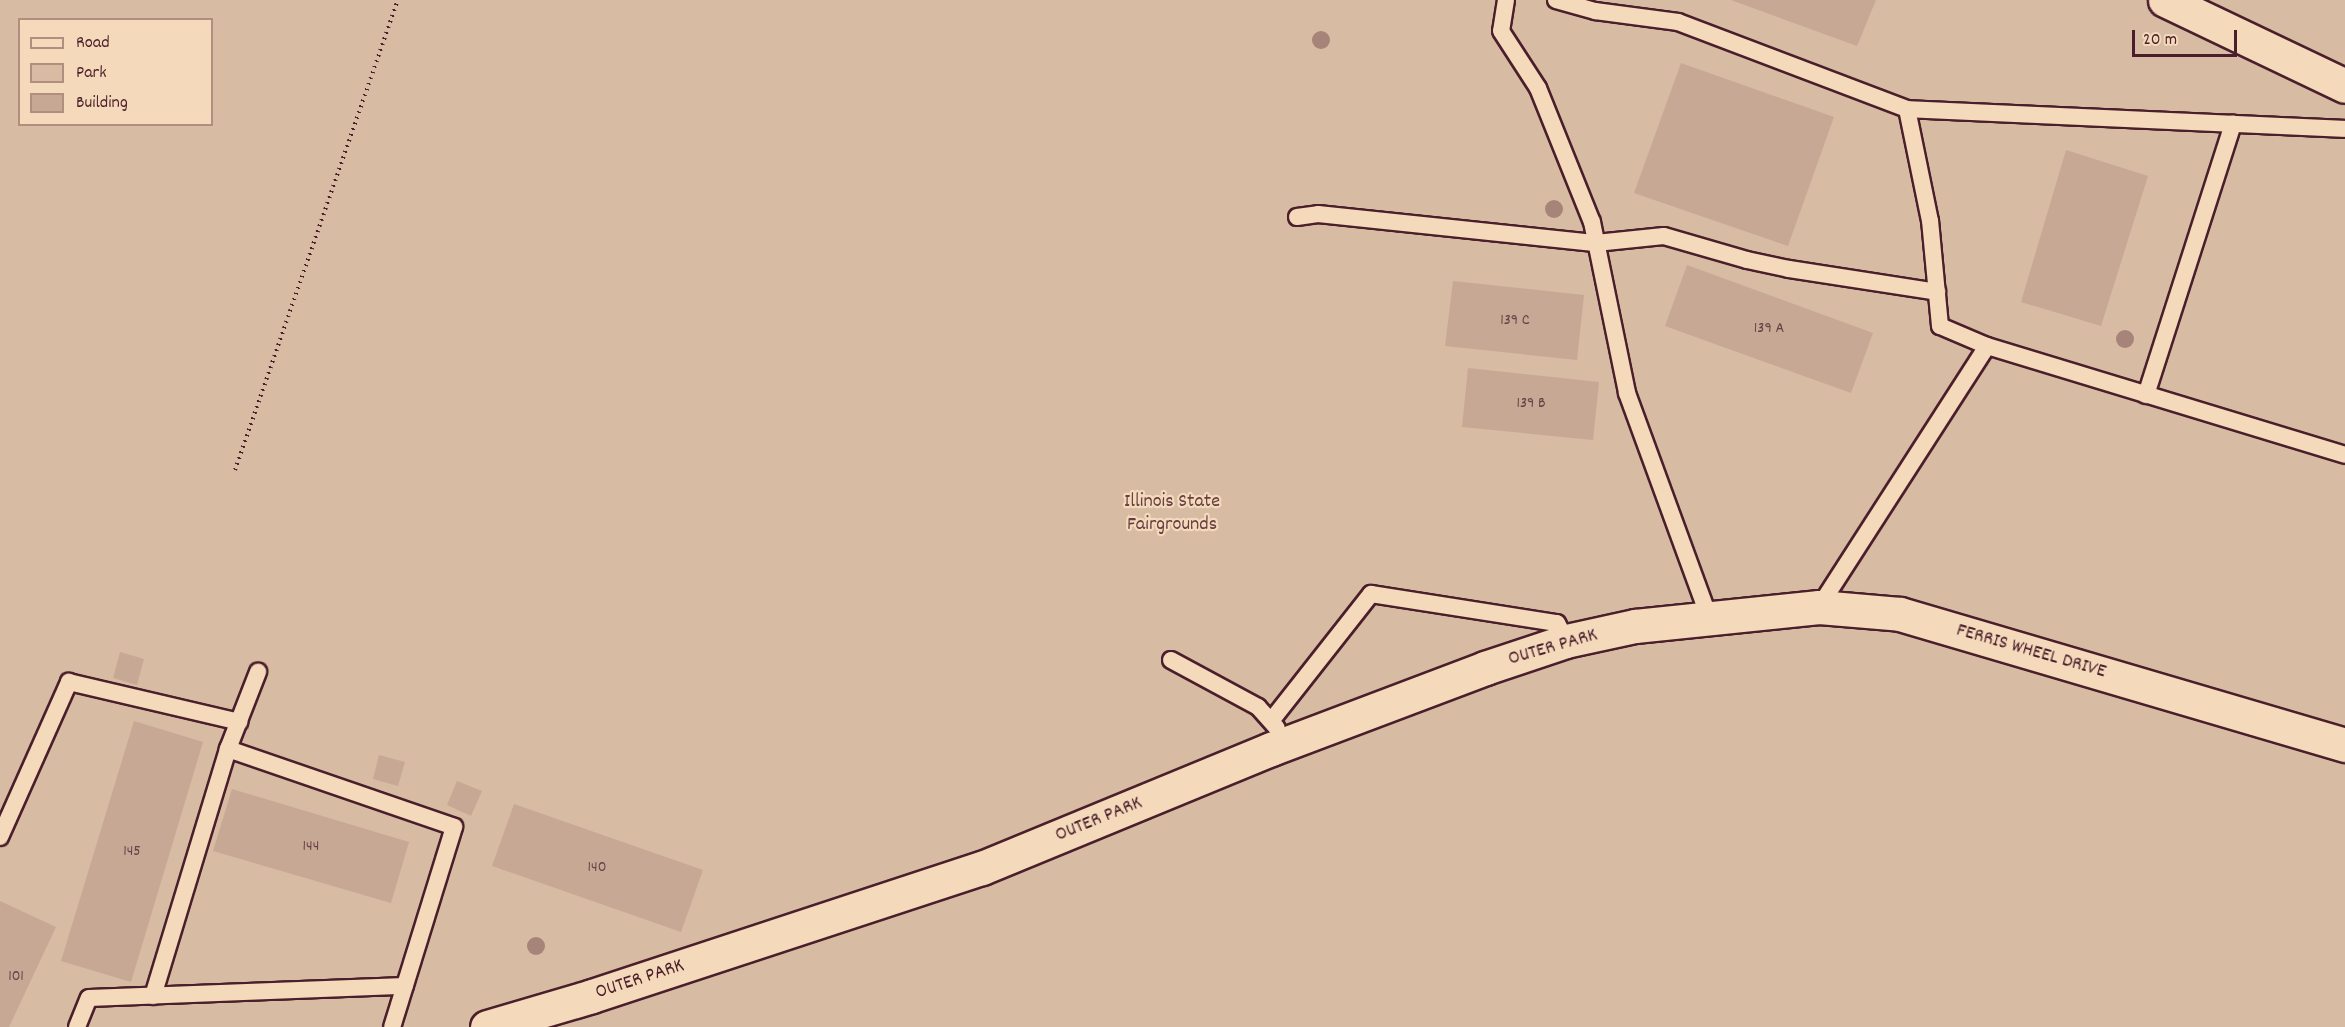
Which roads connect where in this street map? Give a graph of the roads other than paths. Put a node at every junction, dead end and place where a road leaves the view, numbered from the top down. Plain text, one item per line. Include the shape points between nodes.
1 (1506, 0) edge
2 (1556, 0) edge
3 (2165, 0) edge
4 (1597, 5) edge
5 (2345, 86) edge
6 (1907, 109) junction
7 (2233, 124) junction
8 (2345, 129) edge
9 (1297, 217) dead end
10 (1596, 243) junction
11 (1937, 292) junction
12 (1987, 346) junction
13 (2146, 395) junction
14 (2345, 455) edge
15 (1819, 607) junction
16 (1710, 620) junction
17 (1566, 641) junction
18 (1171, 660) dead end
19 (258, 672) dead end
20 (239, 722) junction
21 (1280, 731) junction
22 (2345, 745) edge
23 (228, 749) junction
24 (0, 837) edge
25 (405, 986) junction
26 (153, 996) junction
27 (77, 1027) edge
28 (392, 1027) edge
29 (487, 1027) edge

1 - 10 lane via 1501,31 1538,88 1592,222
2 - 4 lane
3 - 5 street
4 - 6 lane via 1678,22
6 - 7 lane
6 - 11 lane via 1930,221
7 - 8 lane
7 - 13 lane
9 - 10 lane via 1318,214
10 - 11 lane via 1664,236 1789,269
10 - 16 lane via 1627,393
11 - 12 lane via 1940,326
12 - 13 lane
12 - 15 lane
13 - 14 lane
15 - 16 street, FERRIS WHEEL DRIVE
15 - 22 street, FERRIS WHEEL DRIVE via 1900,614
16 - 17 street, OUTER PARK via 1635,626
17 - 21 street, OUTER PARK
17 - 21 lane via 1557,623 1371,594
18 - 21 lane via 1258,707
19 - 20 lane
20 - 23 lane
20 - 24 lane via 69,682
21 - 29 street, OUTER PARK via 982,868
23 - 25 lane via 454,827
23 - 26 lane
25 - 26 lane
25 - 28 lane
26 - 27 lane via 89,999

